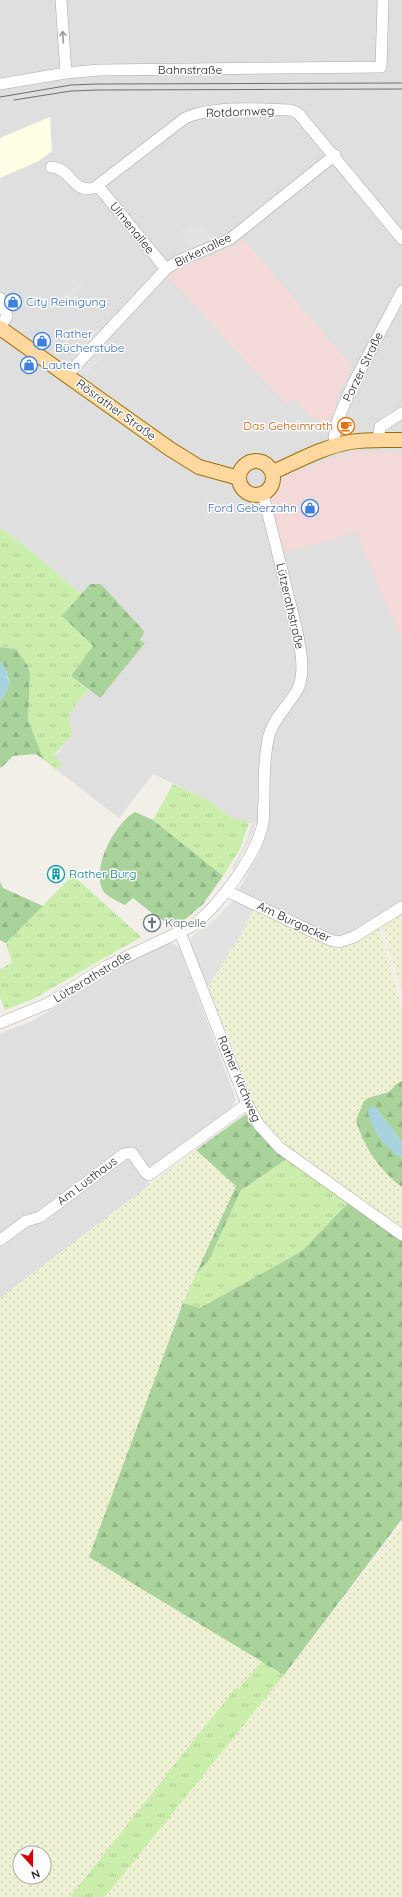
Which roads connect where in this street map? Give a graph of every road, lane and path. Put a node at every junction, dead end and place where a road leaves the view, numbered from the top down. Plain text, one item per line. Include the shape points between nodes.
1 (61, 0) edge
2 (383, 0) edge
3 (66, 74) junction
4 (0, 84) edge
5 (335, 155) junction
6 (51, 167) dead end
7 (98, 186) junction
8 (402, 239) edge
9 (166, 269) junction
10 (402, 291) edge
11 (0, 298) edge
12 (0, 328) edge
13 (67, 375) junction
14 (402, 413) edge
15 (378, 440) junction
16 (402, 440) edge
17 (336, 446) junction
18 (273, 472) junction
19 (239, 478) junction
20 (263, 494) junction
21 (228, 889) junction
22 (402, 907) edge
23 (180, 932) junction
24 (0, 1023) edge
25 (248, 1104) junction
26 (402, 1235) edge
27 (0, 1240) edge

3 -> 1 street
2 - 3 street, Bahnstraße via 381,67 100,70
3 - 4 street, Bahnstraße
5 - 7 street, Rotdornweg via 298,113 291,110 210,110 185,118
5 - 8 street, Rotdornweg
5 - 9 street, Birkenallee via 230,239 178,261
6 - 7 street via 63,170 82,189 88,190
7 - 9 street, Ulmenallee
9 - 13 street, Birkenallee
10 - 17 street, Porzer Straße via 338,418 334,437
11 - 12 street via 7,316
12 - 13 main road, Rösrather Straße
13 - 19 main road, Rösrather Straße via 193,463
14 - 15 street via 380,427
15 - 16 main road
15 - 17 main road
17 - 18 main road
18 - 19 main road via 266,464 256,460 246,464
18 - 20 main road via 271,488
19 - 20 main road via 247,492
20 - 21 street, Lützerathstraße via 296,627 300,647 301,678 298,691 273,724 269,736 263,823 254,847
21 - 22 street, Am Burgacker via 233,894 339,942 354,936
21 - 23 street, Lützerathstraße via 201,919
23 - 24 street, Lützerathstraße via 107,966 49,1003
23 - 25 street, Rather Kirchweg
25 - 26 street, Rather Kirchweg via 259,1126 280,1148
25 - 27 street, Am Lusthaus via 149,1175 132,1154 124,1154 40,1217 26,1221

